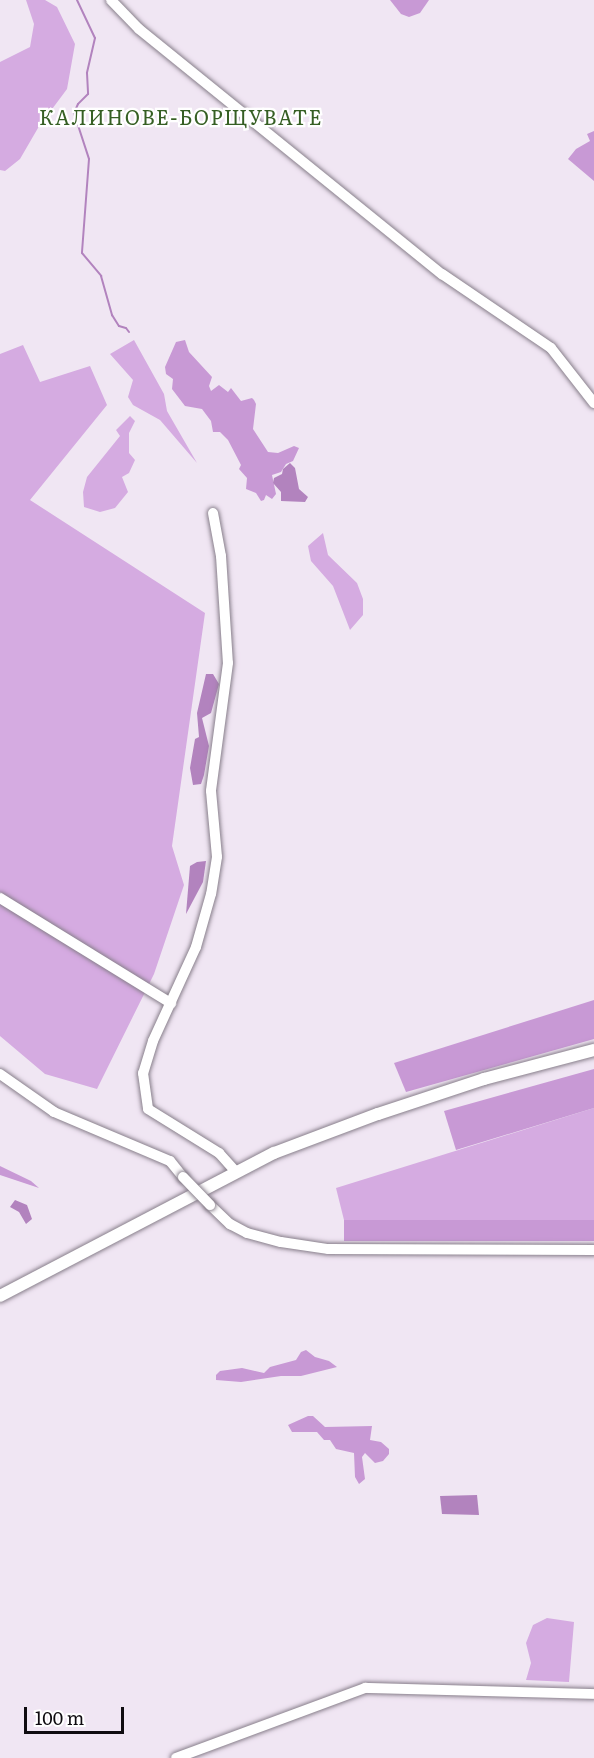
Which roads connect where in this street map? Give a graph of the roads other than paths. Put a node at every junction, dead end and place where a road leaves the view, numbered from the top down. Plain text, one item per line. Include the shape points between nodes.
1 (111, 0) edge
2 (594, 403) edge
3 (213, 513) dead end
4 (0, 898) edge
5 (171, 1003) junction
6 (594, 1050) edge
7 (0, 1074) edge
8 (236, 1172) junction
9 (594, 1250) edge
10 (0, 1296) edge
11 (594, 1694) edge
12 (176, 1758) edge

1 - 2 street via 139,29 442,274 551,348
3 - 5 street via 221,556 228,663 211,791 217,857 196,947
4 - 5 street
5 - 8 street via 143,1073 148,1109 219,1153
6 - 8 main road via 378,1113 273,1153
7 - 9 street, bridge via 54,1112 170,1161 230,1224 248,1233 328,1249
8 - 10 main road
11 - 12 street via 365,1688

